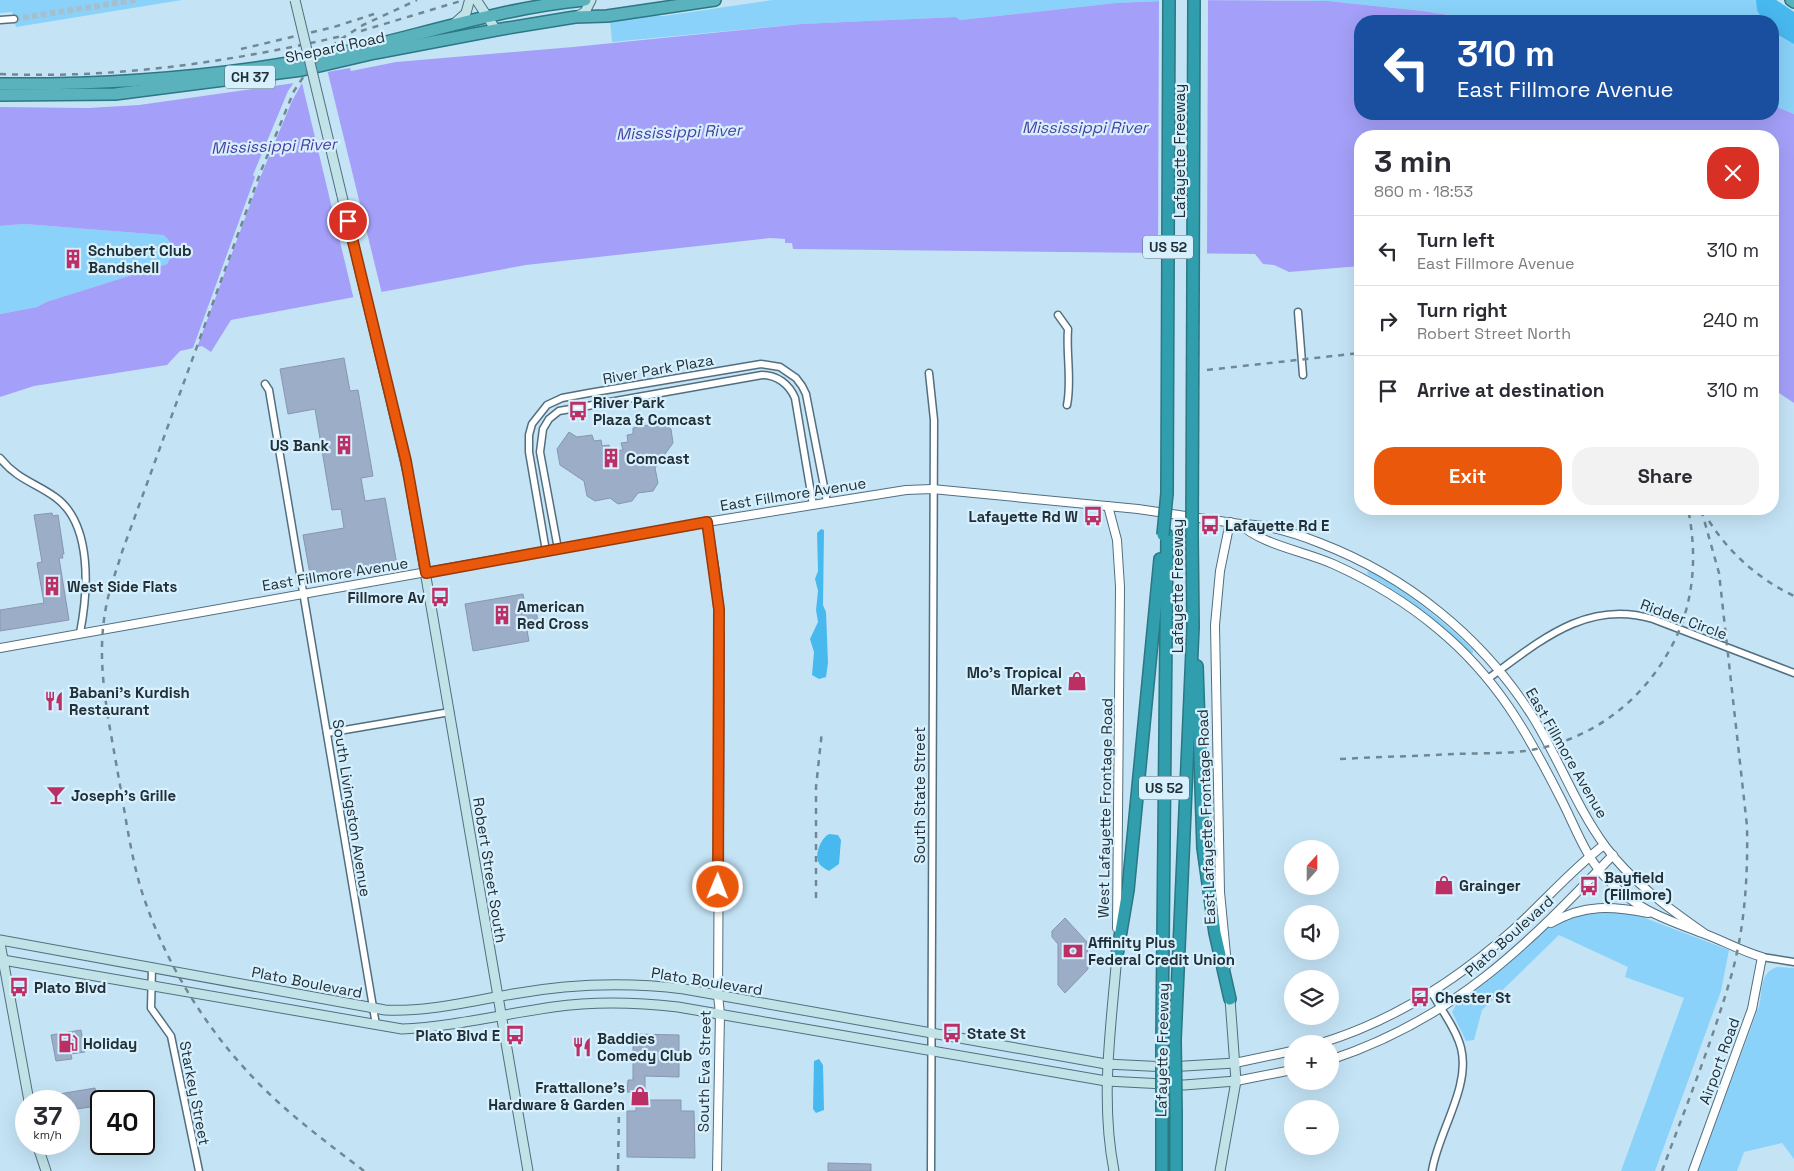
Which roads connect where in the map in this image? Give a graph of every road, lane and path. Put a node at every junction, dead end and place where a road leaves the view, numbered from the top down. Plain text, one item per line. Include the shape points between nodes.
1 (295, 0) edge
2 (585, 0) edge
3 (591, 0) edge
4 (715, 0) edge
5 (1169, 0) edge
6 (1194, 0) edge
7 (1791, 0) edge
8 (473, 1) edge
9 (1794, 2) edge
10 (486, 16) junction
11 (575, 17) junction
12 (14, 19) tunnel mouth
13 (0, 20) edge
14 (452, 25) junction
15 (496, 30) junction
16 (0, 84) edge
17 (0, 95) edge
18 (1298, 312) dead end
19 (1058, 315) dead end
20 (930, 372) dead end
21 (1304, 375) dead end
22 (265, 384) dead end
23 (1067, 405) dead end
24 (0, 458) edge
25 (932, 489) junction
26 (827, 502) junction
27 (813, 505) junction
28 (1108, 506) junction
29 (707, 522) junction
30 (1230, 522) junction
31 (1240, 524) junction
32 (1165, 535) junction
33 (558, 549) junction
34 (546, 551) junction
35 (426, 573) junction
36 (304, 595) junction
37 (1193, 627) junction
38 (80, 633) junction
39 (0, 648) edge
40 (1499, 671) junction
41 (1794, 673) edge
42 (1489, 678) junction
43 (450, 712) junction
44 (327, 733) junction
45 (1604, 845) junction
46 (1613, 855) junction
47 (1590, 856) junction
48 (1598, 870) junction
49 (1652, 914) junction
50 (1543, 927) junction
51 (1704, 933) junction
52 (0, 941) edge
53 (1117, 955) junction
54 (1762, 957) junction
55 (2, 959) edge
56 (1794, 962) edge
57 (152, 967) junction
58 (150, 986) junction
59 (1432, 993) junction
60 (718, 995) junction
61 (497, 997) junction
62 (1230, 999) junction
63 (372, 1008) junction
64 (1440, 1009) junction
65 (720, 1014) junction
66 (501, 1015) junction
67 (376, 1025) junction
68 (931, 1032) junction
69 (1339, 1036) edge
70 (931, 1051) junction
71 (1284, 1053) edge
72 (1339, 1056) edge
73 (1235, 1063) junction
74 (1106, 1064) junction
75 (1284, 1072) edge
76 (1106, 1081) junction
77 (1236, 1081) junction
78 (27, 1090) edge
79 (1162, 1118) junction
80 (1176, 1118) junction
81 (41, 1155) edge
82 (46, 1171) edge
83 (199, 1171) edge
84 (528, 1171) edge
85 (717, 1171) edge
86 (930, 1171) edge
87 (1114, 1171) edge
88 (1156, 1171) edge
89 (1162, 1171) edge
90 (1176, 1171) edge
91 (1180, 1171) edge
92 (1220, 1171) edge
93 (1432, 1171) edge
94 (1693, 1171) edge

1 - 35 main road, Robert Street South, bridge via 406,461
2 - 10 highway, CH 37
3 - 11 main road via 585,12
4 - 11 highway via 607,16
5 - 32 highway, Lafayette Freeway / US 52, bridge
6 - 37 highway, Lafayette Freeway / US 52, bridge
7 - 9 highway
8 - 10 main road
8 - 14 main road via 464,17
10 - 14 highway, Shepard Road / CH 37
10 - 15 main road
11 - 15 highway, CH 37
12 - 13 street
14 - 16 highway, Shepard Road / CH 37 via 301,61 114,83
15 - 17 highway, Shepard Road / CH 37 via 302,70 159,89 70,96
18 - 21 street
19 - 23 street via 1068,329 1071,389
20 - 25 street, South State Street via 934,420
22 - 36 street, South Livingston Avenue via 269,390
24 - 38 street via 19,478 62,502 76,519 87,586
25 - 26 street, East Fillmore Avenue
25 - 28 street, East Fillmore Avenue
25 - 68 street, South State Street
26 - 27 street, East Fillmore Avenue
26 - 34 street, River Park Plaza via 806,394 796,378 780,368 761,364 562,398 547,405 532,424 529,435
27 - 29 street, East Fillmore Avenue
27 - 33 street, River Park Plaza via 795,398 788,386 776,377 762,375 591,404 559,411 549,419 540,438
28 - 30 street, East Fillmore Avenue
28 - 53 street, West Lafayette Frontage Road via 1116,540 1120,587
29 - 33 street, East Fillmore Avenue
29 - 60 street, South Eva Street via 719,616
30 - 31 street, East Fillmore Avenue
30 - 62 street, East Lafayette Frontage Road via 1220,571 1215,625 1220,892
31 - 40 street, East Fillmore Avenue via 1275,528 1304,537 1373,567 1439,611
31 - 42 street, East Fillmore Avenue via 1251,535 1332,563 1373,583 1438,628
32 - 53 highway via 1128,890
32 - 79 highway, Lafayette Freeway / US 52, bridge
33 - 34 street, East Fillmore Avenue
34 - 35 street, East Fillmore Avenue
35 - 36 street, East Fillmore Avenue
35 - 43 main road, Robert Street South
36 - 38 street, East Fillmore Avenue
36 - 44 street, South Livingston Avenue
37 - 62 highway via 1198,674 1203,848 1214,933
37 - 80 highway, Lafayette Freeway / US 52, bridge via 1175,1040
38 - 39 street, East Fillmore Avenue
40 - 41 street, Ridder Circle via 1569,624 1613,612 1654,619
40 - 42 street, Ridder Circle
40 - 45 street, East Fillmore Avenue via 1536,721
42 - 47 street, East Fillmore Avenue via 1535,749
43 - 44 street
43 - 61 main road, Robert Street South
44 - 63 street, South Livingston Avenue
45 - 46 street, East Fillmore Avenue
45 - 47 street, Plato Boulevard
46 - 48 street, Plato Boulevard
46 - 51 street, East Fillmore Avenue via 1655,896
47 - 48 street, East Fillmore Avenue
47 - 59 street, Plato Boulevard via 1481,958
48 - 49 street, East Fillmore Avenue
48 - 50 street, Plato Boulevard
49 - 50 street via 1616,907 1595,907 1566,915
49 - 51 street
50 - 64 street, Plato Boulevard via 1497,969
51 - 54 street
52 - 55 main road
52 - 57 main road, Plato Boulevard
53 - 74 main road, West Lafayette Frontage Road
54 - 56 street
54 - 94 street, Airport Road via 1752,1009
55 - 58 main road, Plato Boulevard
55 - 78 main road
57 - 58 street, Starkey Street
57 - 63 main road, Plato Boulevard
58 - 67 main road, Plato Boulevard
58 - 83 street, Starkey Street via 151,1008 171,1036
59 - 64 street
59 - 69 street, Plato Boulevard
60 - 61 main road, Plato Boulevard via 684,988 628,985 580,986
60 - 65 street, South Eva Street
60 - 68 main road, Plato Boulevard
61 - 63 main road, Plato Boulevard via 419,1010
61 - 66 main road, Robert Street South
62 - 73 main road, East Lafayette Frontage Road
63 - 67 street, South Livingston Avenue
64 - 72 street, Plato Boulevard via 1387,1037
64 - 93 street via 1457,1038 1462,1066 1460,1084
65 - 66 main road, Plato Boulevard via 634,1003 566,1005
65 - 70 main road, Plato Boulevard
65 - 85 street, South Eva Street
66 - 67 main road, Plato Boulevard via 414,1029
66 - 84 main road, Robert Street South
68 - 70 street, South State Street
68 - 74 main road, Plato Boulevard
70 - 76 main road, Plato Boulevard
70 - 86 street, South State Street
71 - 73 street, Plato Boulevard
73 - 74 main road, Plato Boulevard via 1168,1067
73 - 77 main road, East Lafayette Frontage Road
74 - 76 main road, West Lafayette Frontage Road
75 - 77 street, Plato Boulevard
76 - 77 main road, Plato Boulevard via 1184,1086
76 - 87 main road, West Lafayette Frontage Road via 1108,1138
77 - 92 main road, East Lafayette Frontage Road
79 - 88 highway
79 - 89 highway, Lafayette Freeway / US 52
80 - 90 highway, Lafayette Freeway / US 52
80 - 91 highway
81 - 82 main road

